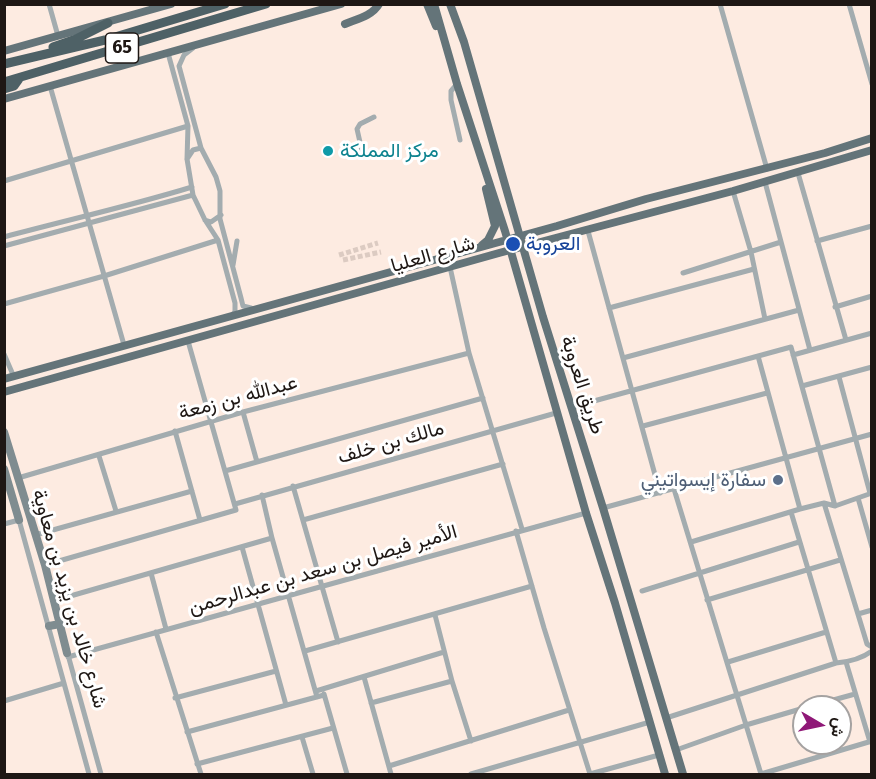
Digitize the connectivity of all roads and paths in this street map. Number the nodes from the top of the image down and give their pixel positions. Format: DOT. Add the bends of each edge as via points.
graph roads {
  1 [pos="49,4"];
  2 [pos="171,4"];
  3 [pos="225,4"];
  4 [pos="266,4"];
  5 [pos="341,4"];
  6 [pos="379,4"];
  7 [pos="427,4"];
  8 [pos="434,4"];
  9 [pos="450,4"];
  10 [pos="456,4"];
  11 [pos="720,4"];
  12 [pos="849,4"];
  13 [pos="108,23"];
  14 [pos="345,24"];
  15 [pos="58,36"];
  16 [pos="464,42"];
  17 [pos="195,46"];
  18 [pos="447,46"];
  19 [pos="4,51"];
  20 [pos="168,53"];
  21 [pos="35,57"];
  22 [pos="869,61"];
  23 [pos="4,64"];
  24 [pos="21,78"];
  25 [pos="174,78"];
  26 [pos="4,82"];
  27 [pos="457,84"];
  28 [pos="872,84"];
  29 [pos="50,86"];
  30 [pos="4,89"];
  31 [pos="4,99"];
  32 [pos="188,103"];
  33 [pos="374,117"];
  34 [pos="188,126"];
  35 [pos="872,138"];
  36 [pos="460,140"];
  37 [pos="201,148"];
  38 [pos="872,150"];
  39 [pos="383,154"];
  40 [pos="187,159"];
  41 [pos="802,159"];
  42 [pos="72,160"];
  43 [pos="829,163"];
  44 [pos="483,168"];
  45 [pos="767,169"];
  46 [pos="798,173"];
  47 [pos="4,181"];
  48 [pos="765,182"];
  49 [pos="192,187"];
  50 [pos="733,191"];
  51 [pos="194,195"];
  52 [pos="86,215"];
  53 [pos="221,215"];
  54 [pos="205,220"];
  55 [pos="89,222"];
  56 [pos="872,226"];
  57 [pos="588,231"];
  58 [pos="520,235"];
  59 [pos="4,237"];
  60 [pos="507,238"];
  61 [pos="218,240"];
  62 [pos="237,241"];
  63 [pos="817,241"];
  64 [pos="781,242"];
  65 [pos="4,246"];
  66 [pos="480,247"];
  67 [pos="523,247"];
  68 [pos="510,250"];
  69 [pos="751,252"];
  70 [pos="232,267"];
  71 [pos="450,267"];
  72 [pos="754,269"];
  73 [pos="683,273"];
  74 [pos="104,276"];
  75 [pos="872,296"];
  76 [pos="4,304"];
  77 [pos="835,307"];
  78 [pos="609,308"];
  79 [pos="256,309"];
  80 [pos="799,310"];
  81 [pos="225,318"];
  82 [pos="765,319"];
  83 [pos="228,330"];
  84 [pos="872,333"];
  85 [pos="846,340"];
  86 [pos="188,341"];
  87 [pos="124,345"];
  88 [pos="810,350"];
  89 [pos="469,353"];
  90 [pos="4,354"];
  91 [pos="794,355"];
  92 [pos="758,356"];
  93 [pos="624,358"];
  94 [pos="872,367"];
  95 [pos="839,377"];
  96 [pos="9,378"];
  97 [pos="802,386"];
  98 [pos="633,390"];
  99 [pos="4,392"];
  100 [pos="767,393"];
  101 [pos="483,398"];
  102 [pos="572,408"];
  103 [pos="243,412"];
  104 [pos="556,413"];
  105 [pos="211,422"];
  106 [pos="643,426"];
  107 [pos="492,430"];
  108 [pos="175,431"];
  109 [pos="4,432"];
  110 [pos="872,434"];
  111 [pos="856,438"];
  112 [pos="819,447"];
  113 [pos="99,456"];
  114 [pos="786,458"];
  115 [pos="257,462"];
  116 [pos="503,464"];
  117 [pos="4,469"];
  118 [pos="225,471"];
  119 [pos="18,478"];
  120 [pos="293,486"];
  121 [pos="674,489"];
  122 [pos="192,491"];
  123 [pos="660,493"];
  124 [pos="871,493"];
  125 [pos="262,495"];
  126 [pos="858,498"];
  127 [pos="824,502"];
  128 [pos="835,506"];
  129 [pos="236,507"];
  130 [pos="603,508"];
  131 [pos="800,509"];
  132 [pos="116,511"];
  133 [pos="791,512"];
  134 [pos="586,513"];
  135 [pos="19,520"];
  136 [pos="200,520"];
  137 [pos="303,520"];
  138 [pos="4,524"];
  139 [pos="519,530"];
  140 [pos="35,535"];
  141 [pos="272,538"];
  142 [pos="691,542"];
  143 [pos="799,542"];
  144 [pos="242,547"];
  145 [pos="872,547"];
  146 [pos="840,560"];
  147 [pos="45,565"];
  148 [pos="808,569"];
  149 [pos="151,573"];
  150 [pos="700,573"];
  151 [pos="322,586"];
  152 [pos="532,586"];
  153 [pos="642,591"];
  154 [pos="289,596"];
  155 [pos="708,600"];
  156 [pos="53,601"];
  157 [pos="257,604"];
  158 [pos="872,610"];
  159 [pos="858,614"];
  160 [pos="435,615"];
  161 [pos="60,624"];
  162 [pos="49,626"];
  163 [pos="166,629"];
  164 [pos="156,632"];
  165 [pos="826,632"];
  166 [pos="338,642"];
  167 [pos="872,649"];
  168 [pos="305,651"];
  169 [pos="444,652"];
  170 [pos="68,655"];
  171 [pos="728,662"];
  172 [pos="846,662"];
  173 [pos="836,663"];
  174 [pos="276,671"];
  175 [pos="363,677"];
  176 [pos="452,681"];
  177 [pos="64,683"];
  178 [pos="320,693"];
  179 [pos="737,694"];
  180 [pos="855,694"];
  181 [pos="851,695"];
  182 [pos="175,698"];
  183 [pos="4,701"];
  184 [pos="371,703"];
  185 [pos="286,705"];
  186 [pos="569,710"];
  187 [pos="792,711"];
  188 [pos="666,718"];
  189 [pos="650,722"];
  190 [pos="746,724"];
  191 [pos="333,728"];
  192 [pos="187,732"];
  193 [pos="302,737"];
  194 [pos="471,741"];
  195 [pos="579,741"];
  196 [pos="871,742"];
  197 [pos="676,750"];
  198 [pos="658,755"];
  199 [pos="197,764"];
  200 [pos="389,766"];
  201 [pos="89,774"];
  202 [pos="101,774"];
  203 [pos="201,774"];
  204 [pos="313,774"];
  205 [pos="347,774"];
  206 [pos="391,774"];
  207 [pos="471,774"];
  208 [pos="590,774"];
  209 [pos="665,774"];
  210 [pos="683,774"];
  211 [pos="761,774"];
  1 -- 15 [label="street"];
  2 -- 13 [label="main road"];
  3 -- 21 [label="highway, 65"];
  4 -- 24 [label="highway, 65"];
  5 -- 17 [label="main road"];
  6 -- 14 [label="main road" via="368,15"];
  7 -- 18 [label="main road"];
  8 -- 18 [label="main road, طريق العروبة"];
  9 -- 16 [label="main road, طريق العروبة"];
  10 -- 16 [label="main road"];
  11 -- 45 [label="street"];
  12 -- 22 [label="street"];
  13 -- 15 [label="main road"];
  13 -- 21 [label="highway"];
  15 -- 19 [label="main road"];
  16 -- 58 [label="main road, طريق العروبة"];
  17 -- 20 [label="main road"];
  17 -- 32 [label="street" via="179,66"];
  18 -- 27 [label="main road, طريق العروبة"];
  20 -- 25 [label="street"];
  20 -- 29 [label="main road"];
  21 -- 23 [label="highway, 65"];
  22 -- 28 [label="street"];
  24 -- 26 [label="highway, 65"];
  24 -- 30 [label="highway"];
  25 -- 32 [label="street"];
  25 -- 34 [label="street"];
  27 -- 36 [label="street" via="451,91 451,100"];
  27 -- 44 [label="main road, طريق العروبة"];
  29 -- 31 [label="main road"];
  29 -- 42 [label="street"];
  32 -- 37 [label="street"];
  33 -- 39 [label="street" via="357,129 362,151"];
  34 -- 40 [label="street"];
  34 -- 42 [label="street"];
  35 -- 41 [label="main road, شارع العليا"];
  37 -- 40 [label="street" via="193,150"];
  37 -- 53 [label="street" via="216,177"];
  38 -- 43 [label="main road, شارع العليا"];
  40 -- 49 [label="street"];
  41 -- 43 [label="main road" via="794,168 801,171"];
  41 -- 45 [label="main road, شارع العليا"];
  42 -- 47 [label="street"];
  42 -- 52 [label="street"];
  43 -- 46 [label="main road, شارع العليا"];
  44 -- 60 [label="main road, طريق العروبة"];
  44 -- 66 [label="main road" via="495,226"];
  45 -- 58 [label="main road, شارع العليا"];
  46 -- 48 [label="main road, شارع العليا"];
  46 -- 63 [label="street"];
  48 -- 50 [label="main road, شارع العليا"];
  48 -- 64 [label="street"];
  49 -- 51 [label="street"];
  49 -- 52 [label="street"];
  50 -- 57 [label="main road, شارع العليا"];
  50 -- 69 [label="street"];
  51 -- 54 [label="street"];
  51 -- 55 [label="street"];
  52 -- 55 [label="street"];
  52 -- 59 [label="street"];
  53 -- 54 [label="street" via="212,222"];
  53 -- 70 [label="street"];
  54 -- 61 [label="street"];
  55 -- 65 [label="street"];
  55 -- 74 [label="street"];
  56 -- 63 [label="street"];
  57 -- 67 [label="main road, شارع العليا"];
  57 -- 78 [label="street"];
  58 -- 60 [label="main road, شارع العليا"];
  58 -- 67 [label="main road, طريق العروبة"];
  60 -- 66 [label="main road, شارع العليا"];
  60 -- 68 [label="main road, طريق العروبة"];
  61 -- 74 [label="street"];
  61 -- 81 [label="street" via="236,306 235,312"];
  62 -- 70 [label="street"];
  63 -- 77 [label="street"];
  64 -- 69 [label="street"];
  64 -- 80 [label="street"];
  66 -- 79 [label="main road, شارع العليا"];
  67 -- 68 [label="main road, شارع العليا"];
  67 -- 102 [label="main road, طريق العروبة"];
  68 -- 71 [label="main road, شارع العليا"];
  68 -- 104 [label="main road, طريق العروبة"];
  69 -- 72 [label="street"];
  69 -- 73 [label="street"];
  70 -- 79 [label="street" via="243,306"];
  71 -- 83 [label="main road, شارع العليا"];
  71 -- 89 [label="street"];
  72 -- 78 [label="street"];
  72 -- 82 [label="street"];
  74 -- 76 [label="street"];
  74 -- 87 [label="street"];
  75 -- 77 [label="street"];
  77 -- 85 [label="street"];
  78 -- 93 [label="street"];
  79 -- 81 [label="main road, شارع العليا"];
  80 -- 82 [label="street"];
  80 -- 88 [label="street"];
  81 -- 83 [label="main road" via="235,320"];
  81 -- 87 [label="main road, شارع العليا"];
  82 -- 93 [label="street"];
  83 -- 86 [label="main road, شارع العليا"];
  84 -- 85 [label="street"];
  85 -- 88 [label="street"];
  86 -- 99 [label="main road, شارع العليا"];
  86 -- 105 [label="street"];
  87 -- 96 [label="main road, شارع العليا"];
  88 -- 91 [label="street"];
  89 -- 101 [label="street"];
  89 -- 103 [label="street, عبدالله بن زمعة"];
  90 -- 96 [label="street"];
  91 -- 92 [label="street" via="791,347"];
  91 -- 97 [label="street"];
  92 -- 98 [label="street"];
  92 -- 100 [label="street"];
  93 -- 98 [label="street"];
  94 -- 95 [label="street"];
  95 -- 97 [label="street"];
  95 -- 111 [label="street"];
  97 -- 112 [label="street"];
  98 -- 102 [label="street"];
  98 -- 106 [label="street"];
  100 -- 106 [label="street"];
  100 -- 114 [label="street"];
  101 -- 107 [label="street"];
  101 -- 115 [label="street"];
  102 -- 130 [label="main road, طريق العروبة"];
  103 -- 105 [label="street, عبدالله بن زمعة"];
  103 -- 115 [label="street"];
  104 -- 107 [label="street, مالك بن خلف"];
  104 -- 134 [label="main road, طريق العروبة"];
  105 -- 108 [label="street, عبدالله بن زمعة"];
  105 -- 118 [label="street"];
  106 -- 123 [label="street"];
  107 -- 116 [label="street"];
  107 -- 120 [label="street, مالك بن خلف"];
  108 -- 113 [label="street, عبدالله بن زمعة"];
  108 -- 122 [label="street"];
  109 -- 119 [label="main road, شارع خالد بن يزيد بن معاوية"];
  110 -- 111 [label="street"];
  111 -- 112 [label="street"];
  111 -- 124 [label="street"];
  112 -- 114 [label="street"];
  112 -- 128 [label="street"];
  113 -- 119 [label="street, عبدالله بن زمعة"];
  113 -- 132 [label="street"];
  114 -- 121 [label="street"];
  114 -- 131 [label="street"];
  115 -- 118 [label="street"];
  116 -- 137 [label="street"];
  116 -- 139 [label="street"];
  117 -- 135 [label="main road, شارع خالد بن يزيد بن معاوية"];
  118 -- 129 [label="street"];
  119 -- 140 [label="main road, شارع خالد بن يزيد بن معاوية"];
  120 -- 125 [label="street, مالك بن خلف"];
  120 -- 137 [label="street"];
  121 -- 123 [label="street"];
  121 -- 142 [label="street"];
  122 -- 132 [label="street"];
  122 -- 136 [label="street"];
  123 -- 130 [label="street"];
  124 -- 126 [label="street"];
  125 -- 129 [label="street, مالك بن خلف"];
  125 -- 141 [label="street"];
  126 -- 128 [label="street"];
  126 -- 145 [label="street"];
  127 -- 128 [label="street"];
  127 -- 131 [label="street"];
  127 -- 146 [label="street"];
  129 -- 136 [label="street, مالك بن خلف"];
  130 -- 188 [label="main road, طريق العروبة"];
  131 -- 133 [label="street"];
  132 -- 140 [label="street"];
  133 -- 142 [label="street"];
  133 -- 143 [label="street"];
  134 -- 139 [label="street, الأمير فيصل بن سعد بن عبدالرحمن"];
  134 -- 189 [label="main road, طريق العروبة"];
  135 -- 138 [label="street"];
  135 -- 162 [label="street, شارع خالد بن يزيد بن معاوية"];
  136 -- 147 [label="street, مالك بن خلف"];
  137 -- 151 [label="street"];
  139 -- 151 [label="street, الأمير فيصل بن سعد بن عبدالرحمن"];
  139 -- 152 [label="street"];
  140 -- 147 [label="main road, شارع خالد بن يزيد بن معاوية"];
  141 -- 144 [label="street"];
  141 -- 154 [label="street"];
  142 -- 150 [label="street"];
  143 -- 148 [label="street"];
  143 -- 150 [label="street"];
  144 -- 149 [label="street"];
  144 -- 157 [label="street"];
  146 -- 148 [label="street"];
  146 -- 159 [label="street"];
  147 -- 156 [label="main road, شارع خالد بن يزيد بن معاوية"];
  148 -- 155 [label="street"];
  148 -- 165 [label="street"];
  149 -- 156 [label="street"];
  149 -- 163 [label="street"];
  150 -- 153 [label="street"];
  150 -- 155 [label="street"];
  151 -- 154 [label="street, الأمير فيصل بن سعد بن عبدالرحمن"];
  151 -- 166 [label="street"];
  152 -- 160 [label="street"];
  152 -- 186 [label="street"];
  154 -- 157 [label="street, الأمير فيصل بن سعد بن عبدالرحمن"];
  154 -- 168 [label="street"];
  155 -- 171 [label="street"];
  156 -- 161 [label="main road, شارع خالد بن يزيد بن معاوية"];
  157 -- 163 [label="street, الأمير فيصل بن سعد بن عبدالرحمن"];
  157 -- 174 [label="street"];
  158 -- 159 [label="street"];
  159 -- 167 [label="street"];
  160 -- 166 [label="street"];
  160 -- 169 [label="street"];
  161 -- 162 [label="main road"];
  161 -- 170 [label="main road, شارع خالد بن يزيد بن معاوية"];
  162 -- 177 [label="street, شارع خالد بن يزيد بن معاوية"];
  163 -- 164 [label="street, الأمير فيصل بن سعد بن عبدالرحمن"];
  164 -- 170 [label="street, الأمير فيصل بن سعد بن عبدالرحمن"];
  164 -- 182 [label="street"];
  165 -- 171 [label="street"];
  165 -- 173 [label="street"];
  166 -- 168 [label="street"];
  167 -- 172 [label="street" via="865,656"];
  168 -- 178 [label="street"];
  169 -- 175 [label="street"];
  169 -- 176 [label="street"];
  170 -- 202 [label="street, شارع خالد بن يزيد بن معاوية"];
  171 -- 179 [label="street"];
  172 -- 173 [label="street"];
  172 -- 180 [label="street"];
  173 -- 179 [label="street"];
  174 -- 182 [label="street"];
  174 -- 185 [label="street"];
  175 -- 178 [label="street"];
  175 -- 184 [label="street"];
  176 -- 184 [label="street"];
  176 -- 194 [label="street"];
  177 -- 183 [label="street"];
  177 -- 201 [label="street, شارع خالد بن يزيد بن معاوية"];
  178 -- 185 [label="street"];
  178 -- 191 [label="street"];
  179 -- 188 [label="street"];
  179 -- 190 [label="street"];
  180 -- 181 [label="street"];
  180 -- 196 [label="street"];
  182 -- 192 [label="street"];
  184 -- 200 [label="street"];
  185 -- 192 [label="street"];
  186 -- 194 [label="street"];
  186 -- 195 [label="street"];
  187 -- 190 [label="street"];
  188 -- 197 [label="main road, طريق العروبة"];
  189 -- 195 [label="street"];
  189 -- 198 [label="main road, طريق العروبة"];
  190 -- 197 [label="street"];
  190 -- 211 [label="street"];
  191 -- 193 [label="street"];
  191 -- 205 [label="street"];
  192 -- 199 [label="street"];
  193 -- 199 [label="street"];
  193 -- 204 [label="street"];
  194 -- 200 [label="street"];
  195 -- 207 [label="street"];
  195 -- 208 [label="street"];
  196 -- 211 [label="street"];
  197 -- 210 [label="main road, طريق العروبة"];
  198 -- 208 [label="street"];
  198 -- 209 [label="main road, طريق العروبة"];
  199 -- 203 [label="street"];
  200 -- 206 [label="street"];
}
